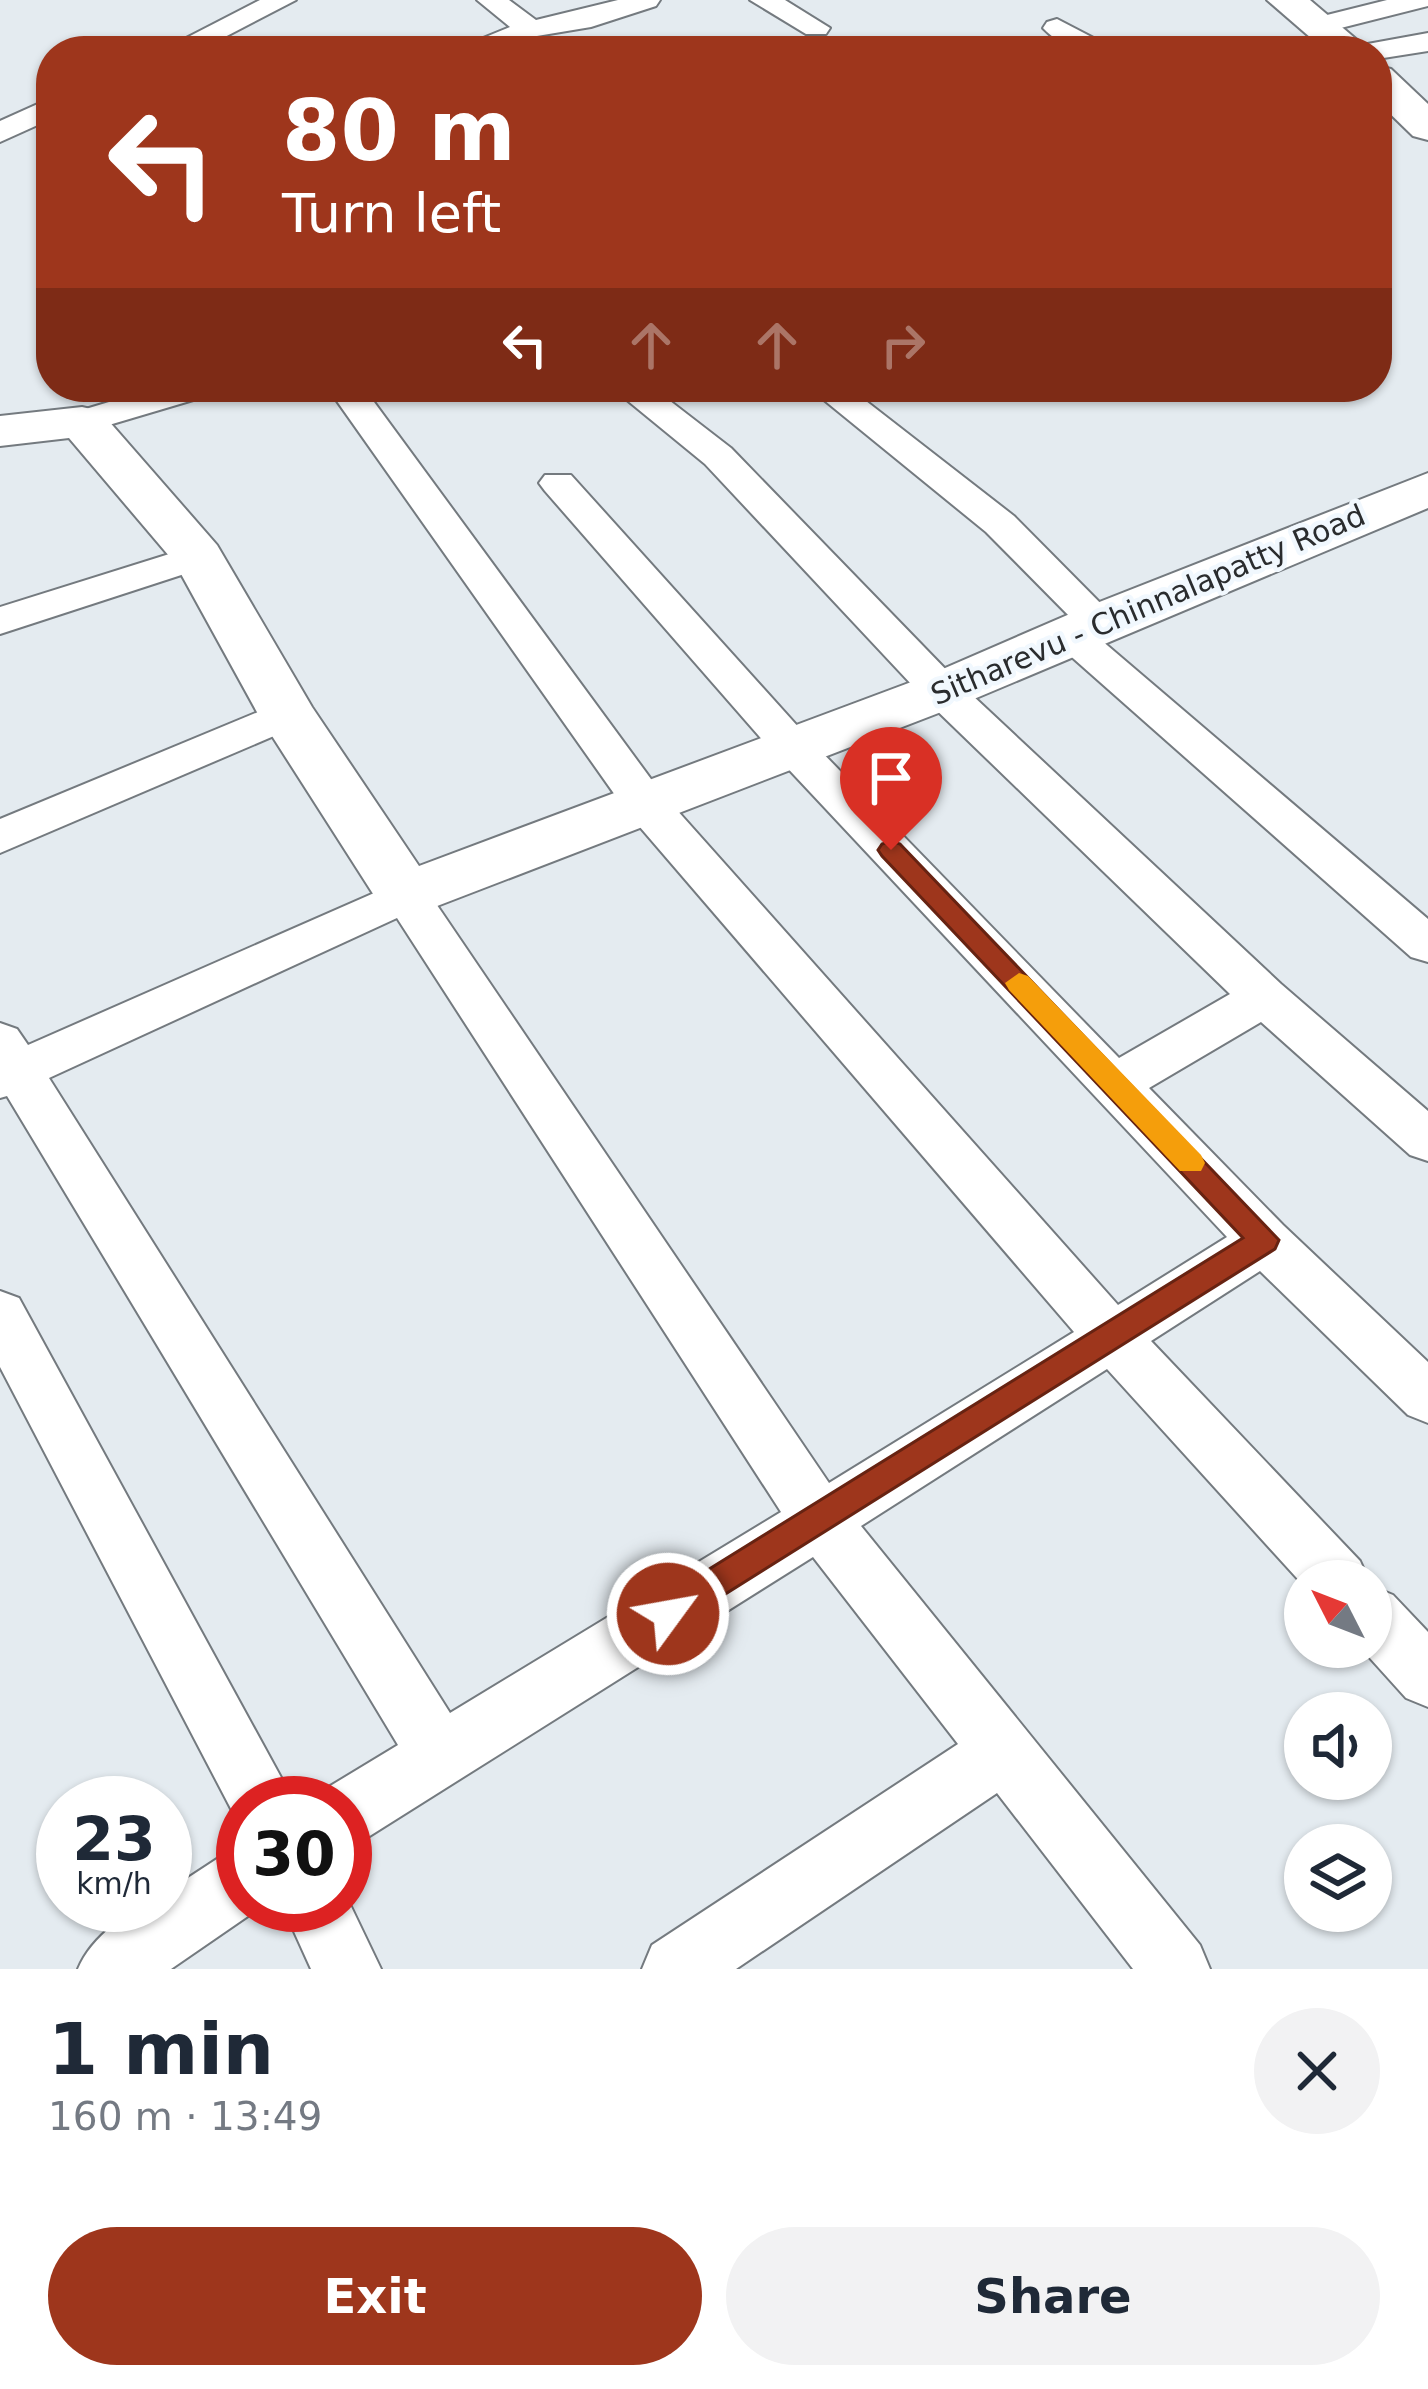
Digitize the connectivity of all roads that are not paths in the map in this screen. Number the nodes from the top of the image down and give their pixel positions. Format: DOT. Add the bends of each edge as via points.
graph roads {
  1 [pos="282,0"];
  2 [pos="491,0"];
  3 [pos="646,0"];
  4 [pos="764,0"];
  5 [pos="1286,0"];
  6 [pos="1420,0"];
  7 [pos="816,28"];
  8 [pos="1058,28"];
  9 [pos="531,29"];
  10 [pos="207,36"];
  11 [pos="514,36"];
  12 [pos="1071,36"];
  13 [pos="1332,36"];
  14 [pos="1339,36"];
  15 [pos="1428,42"];
  16 [pos="1392,48"];
  17 [pos="1392,93"];
  18 [pos="36,115"];
  19 [pos="1428,127"];
  20 [pos="0,133"];
  21 [pos="148,402"];
  22 [pos="356,402"];
  23 [pos="648,402"];
  24 [pos="845,402"];
  25 [pos="82,422"];
  26 [pos="0,431"];
  27 [pos="558,483"];
  28 [pos="1428,488"];
  29 [pos="198,557"];
  30 [pos="0,621"];
  31 [pos="1084,628"];
  32 [pos="942,691"];
  33 [pos="287,715"];
  34 [pos="795,749"];
  35 [pos="643,801"];
  36 [pos="0,837"];
  37 [pos="406,895"];
  38 [pos="1428,945"];
  39 [pos="1264,997"];
  40 [pos="5,1064"];
  41 [pos="1115,1084"];
  42 [pos="1428,1142"];
  43 [pos="1264,1240"];
  44 [pos="0,1313"];
  45 [pos="1112,1337"];
  46 [pos="1428,1398"];
  47 [pos="820,1520"];
  48 [pos="1319,1560"];
  49 [pos="1392,1638"];
  50 [pos="1428,1677"];
  51 [pos="1005,1750"];
  52 [pos="440,1755"];
  53 [pos="249,1776"];
  54 [pos="372,1797"];
  55 [pos="216,1898"];
  56 [pos="328,1932"];
  57 [pos="112,1969"];
  58 [pos="347,1969"];
  59 [pos="676,1969"];
  60 [pos="1176,1969"];
  1 -- 10 [label="street"];
  2 -- 9 [label="street"];
  3 -- 9 [label="street"];
  4 -- 7 [label="street"];
  5 -- 13 [label="main road"];
  6 -- 14 [label="street"];
  8 -- 12 [label="street"];
  9 -- 11 [label="street"];
  15 -- 16 [label="street"];
  17 -- 19 [label="main road"];
  18 -- 20 [label="street"];
  21 -- 25 [label="street"];
  22 -- 35 [label="street"];
  23 -- 32 [label="street" via="718,456"];
  24 -- 31 [label="street" via="1000,524"];
  25 -- 26 [label="main road"];
  25 -- 29 [label="main road"];
  27 -- 34 [label="street"];
  28 -- 31 [label="main road, Sitharevu - Chinnalapatty Road"];
  29 -- 30 [label="street"];
  29 -- 33 [label="main road"];
  31 -- 32 [label="main road, Sitharevu - Chinnalapatty Road"];
  31 -- 38 [label="street"];
  32 -- 34 [label="main road, Sitharevu - Chinnalapatty Road"];
  32 -- 39 [label="street"];
  33 -- 36 [label="street"];
  33 -- 37 [label="main road"];
  34 -- 35 [label="main road, Sitharevu - Chinnalapatty Road"];
  34 -- 41 [label="street"];
  35 -- 37 [label="main road, Sitharevu - Chinnalapatty Road"];
  35 -- 45 [label="street"];
  37 -- 40 [label="street"];
  37 -- 47 [label="street"];
  39 -- 41 [label="street"];
  39 -- 42 [label="street"];
  40 -- 52 [label="street"];
  41 -- 43 [label="street"];
  43 -- 45 [label="street"];
  43 -- 46 [label="street"];
  44 -- 53 [label="street"];
  45 -- 47 [label="street"];
  45 -- 48 [label="street"];
  47 -- 51 [label="street"];
  47 -- 52 [label="street"];
  49 -- 50 [label="street"];
  51 -- 59 [label="street"];
  51 -- 60 [label="street"];
  52 -- 54 [label="street"];
  55 -- 57 [label="street"];
  56 -- 58 [label="street"];
}
